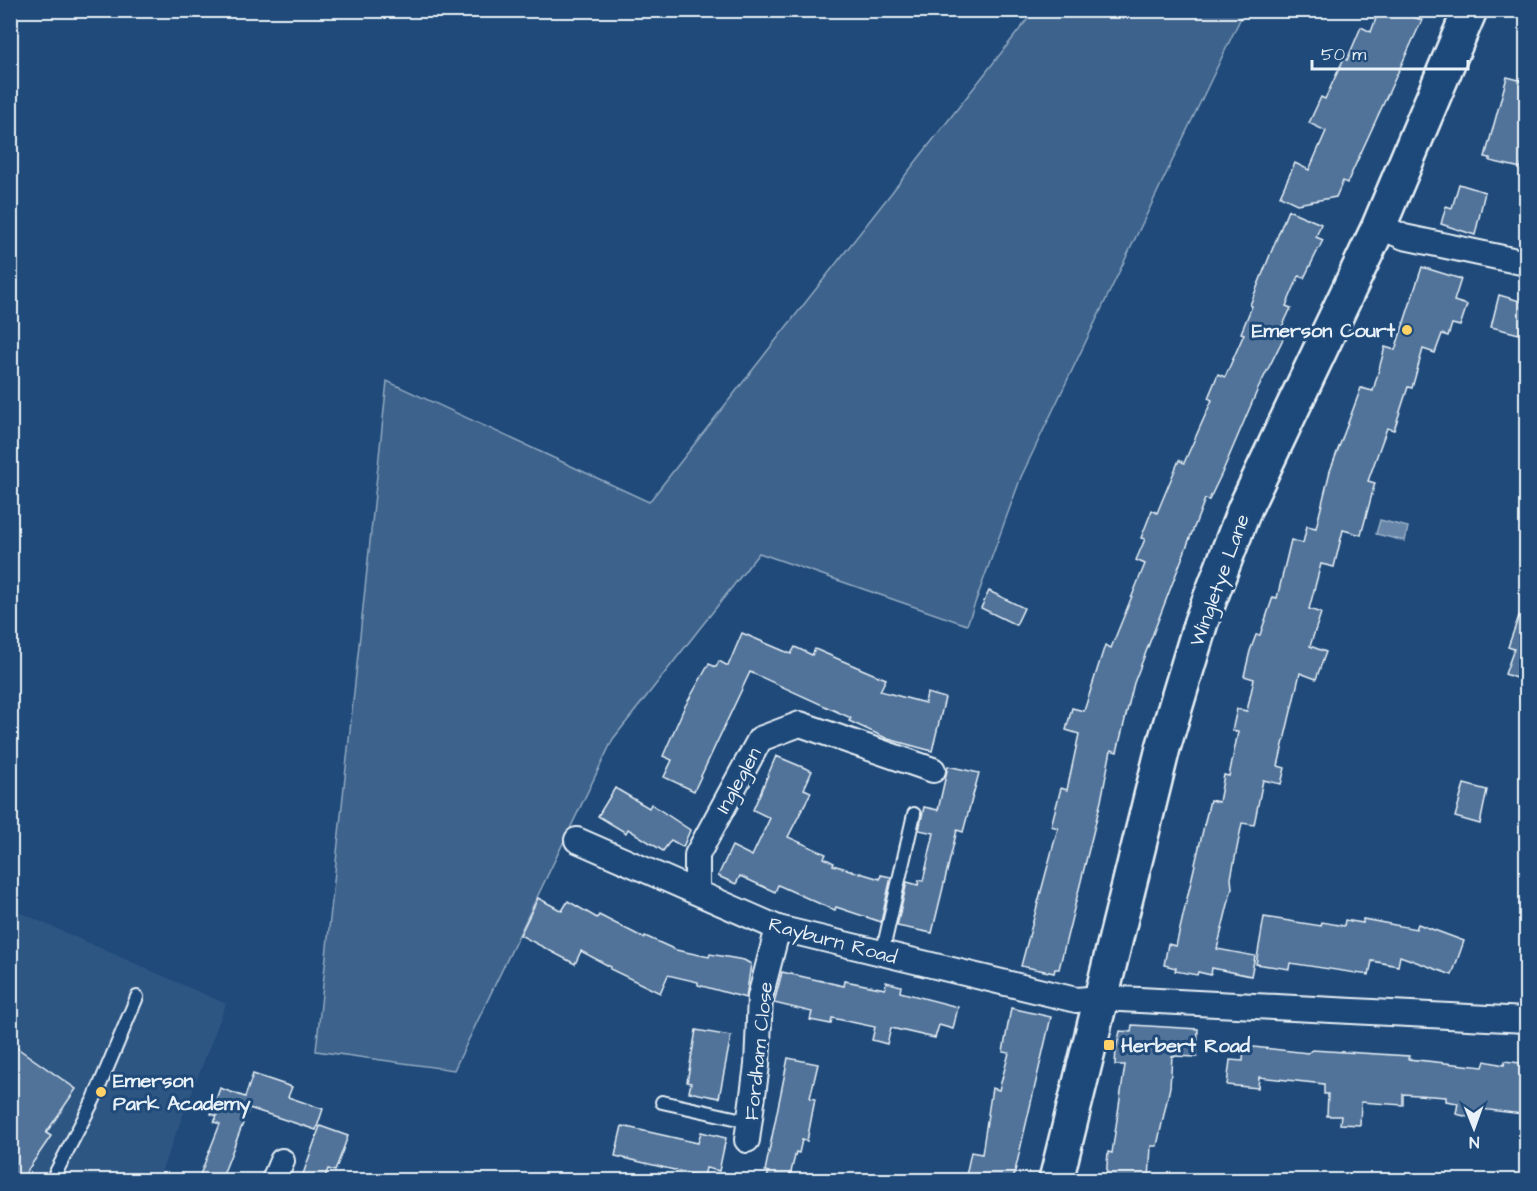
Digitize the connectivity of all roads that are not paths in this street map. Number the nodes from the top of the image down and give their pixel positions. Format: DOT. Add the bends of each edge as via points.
graph roads {
  1 [pos="1470,10"];
  2 [pos="1379,226"];
  3 [pos="1527,263"];
  4 [pos="933,770"];
  5 [pos="914,814"];
  6 [pos="577,840"];
  7 [pos="697,891"];
  8 [pos="778,928"];
  9 [pos="882,954"];
  10 [pos="137,997"];
  11 [pos="1101,998"];
  12 [pos="1527,1020"];
  13 [pos="662,1102"];
  14 [pos="749,1131"];
  15 [pos="52,1180"];
  16 [pos="1056,1180"];
  1 -- 2 [label="street, Wingletye Lane"];
  2 -- 3 [label="street" via="1404,237"];
  2 -- 11 [label="street, Wingletye Lane" via="1245,508 1201,622 1163,748"];
  4 -- 7 [label="street, Ingleglen" via="800,724 760,739 697,855"];
  5 -- 9 [label="lane"];
  6 -- 7 [label="street, Rayburn Road"];
  7 -- 8 [label="street, Rayburn Road"];
  8 -- 9 [label="street, Rayburn Road"];
  8 -- 14 [label="street, Fordham Close" via="760,997"];
  9 -- 11 [label="street, Rayburn Road" via="1076,1000"];
  10 -- 15 [label="lane" via="94,1100"];
  11 -- 12 [label="street"];
  11 -- 16 [label="street, Wingletye Lane"];
  13 -- 14 [label="lane"];
}
